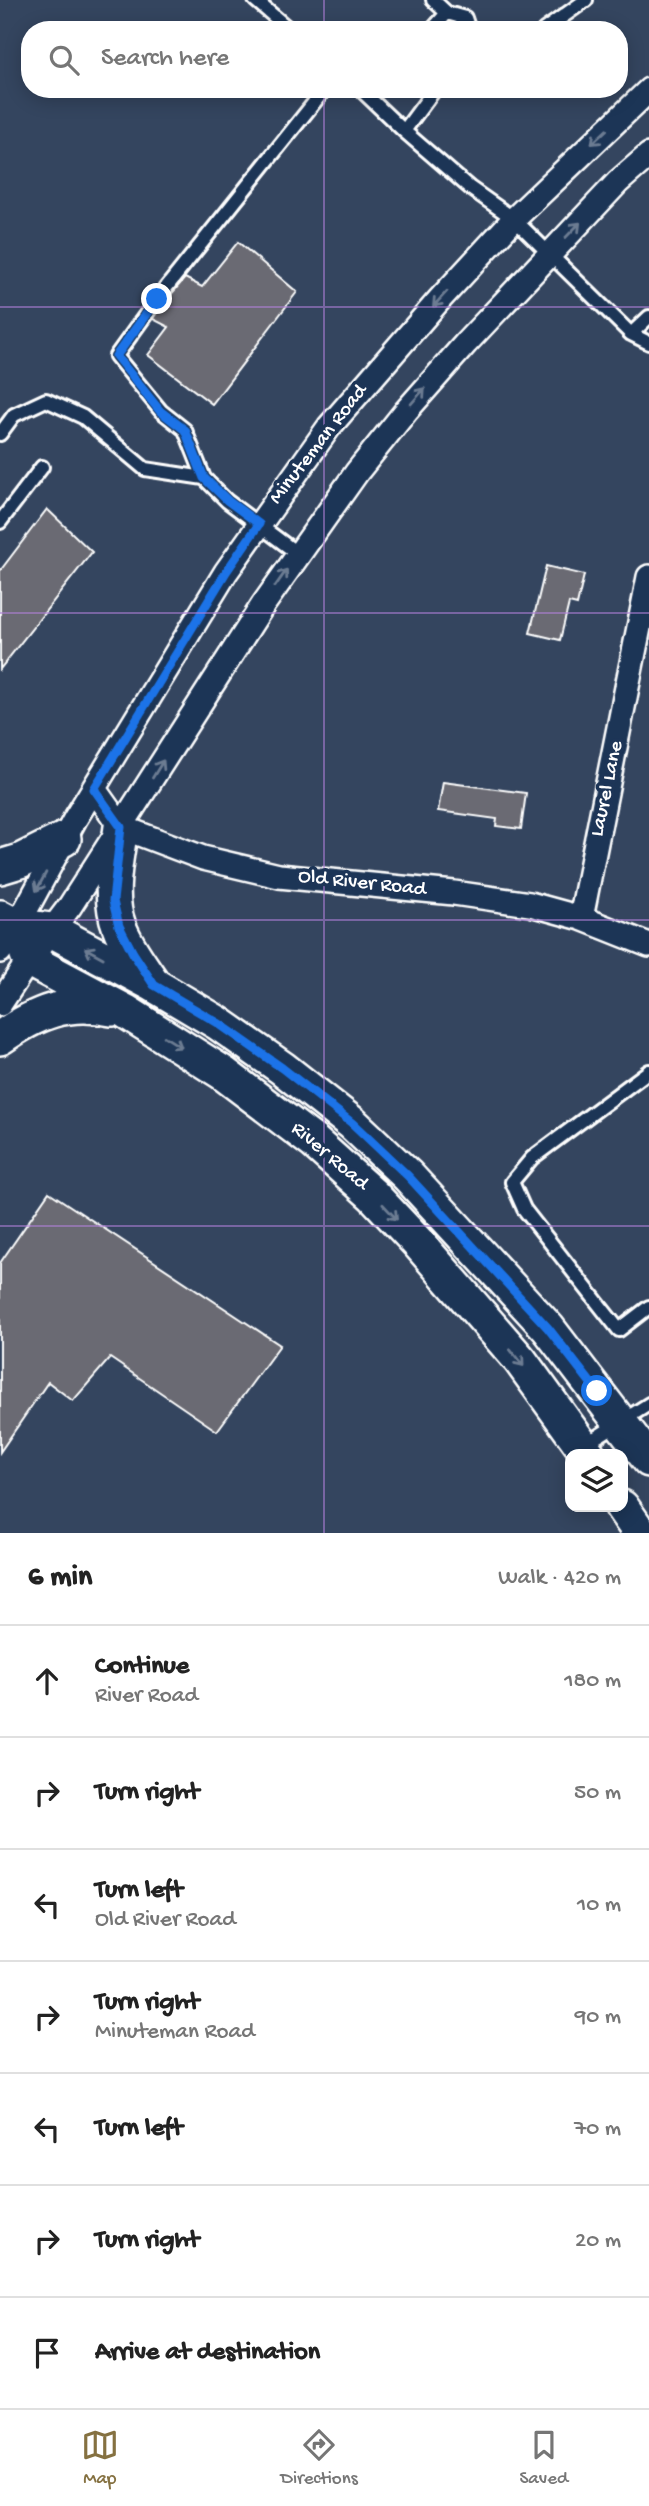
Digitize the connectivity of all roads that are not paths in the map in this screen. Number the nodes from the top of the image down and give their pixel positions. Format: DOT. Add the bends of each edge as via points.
graph roads {
  1 [pos="255,0"];
  2 [pos="433,0"];
  3 [pos="586,0"];
  4 [pos="447,13"];
  5 [pos="279,21"];
  6 [pos="440,21"];
  7 [pos="465,21"];
  8 [pos="557,21"];
  9 [pos="649,90"];
  10 [pos="318,98"];
  11 [pos="379,98"];
  12 [pos="428,98"];
  13 [pos="404,131"];
  14 [pos="649,155"];
  15 [pos="514,219"];
  16 [pos="550,254"];
  17 [pos="649,317"];
  18 [pos="631,334"];
  19 [pos="649,344"];
  20 [pos="0,434"];
  21 [pos="41,467"];
  22 [pos="204,478"];
  23 [pos="0,522"];
  24 [pos="259,524"];
  25 [pos="298,554"];
  26 [pos="649,577"];
  27 [pos="94,789"];
  28 [pos="121,827"];
  29 [pos="64,838"];
  30 [pos="0,867"];
  31 [pos="581,918"];
  32 [pos="51,930"];
  33 [pos="11,939"];
  34 [pos="649,945"];
  35 [pos="154,985"];
  36 [pos="0,1004"];
  37 [pos="125,1011"];
  38 [pos="0,1038"];
  39 [pos="649,1071"];
  40 [pos="649,1307"];
  41 [pos="649,1404"];
  42 [pos="620,1421"];
  43 [pos="585,1449"];
  44 [pos="587,1449"];
  45 [pos="649,1460"];
  46 [pos="625,1512"];
  47 [pos="640,1533"];
  1 -- 5 [label="lane"];
  2 -- 4 [label="lane"];
  3 -- 8 [label="lane"];
  4 -- 6 [label="lane"];
  4 -- 7 [label="lane"];
  9 -- 15 [label="street, Minuteman Road, one-way"];
  10 -- 22 [label="lane" via="116,356 160,411 185,430"];
  11 -- 13 [label="lane"];
  12 -- 13 [label="lane"];
  13 -- 15 [label="lane"];
  16 -- 14 [label="street, one-way"];
  15 -- 16 [label="lane"];
  15 -- 24 [label="street, Minuteman Road, one-way" via="329,427"];
  16 -- 18 [label="lane"];
  25 -- 16 [label="street, one-way" via="405,411"];
  17 -- 18 [label="lane"];
  18 -- 19 [label="lane"];
  20 -- 22 [label="lane" via="14,415 46,400 83,417 145,469"];
  21 -- 23 [label="lane"];
  22 -- 24 [label="lane"];
  24 -- 25 [label="lane"];
  24 -- 27 [label="street, Minuteman Road"];
  28 -- 25 [label="street, one-way"];
  26 -- 31 [label="street, Laurel Lane"];
  27 -- 28 [label="street"];
  27 -- 29 [label="street, Minuteman Road"];
  28 -- 31 [label="street, Old River Road" via="203,858 279,876 492,898"];
  28 -- 32 [label="street"];
  28 -- 35 [label="main road" via="113,901 119,926"];
  29 -- 30 [label="main road"];
  29 -- 33 [label="street, Minuteman Road, one-way"];
  31 -- 34 [label="street, Old River Road"];
  32 -- 33 [label="main road, River Road"];
  35 -- 32 [label="main road, River Road, one-way"];
  33 -- 36 [label="street, Minuteman Road"];
  33 -- 37 [label="main road, River Road"];
  35 -- 42 [label="main road, River Road" via="218,1023 352,1123 408,1176 548,1328"];
  37 -- 38 [label="main road" via="89,1004 50,1010"];
  37 -- 43 [label="main road, River Road, one-way" via="223,1073 314,1142 373,1195 520,1360"];
  39 -- 40 [label="lane" via="532,1158 512,1182 524,1209 619,1330"];
  41 -- 42 [label="lane"];
  42 -- 44 [label="lane"];
  42 -- 45 [label="main road, River Road"];
  46 -- 47 [label="main road"];
}
